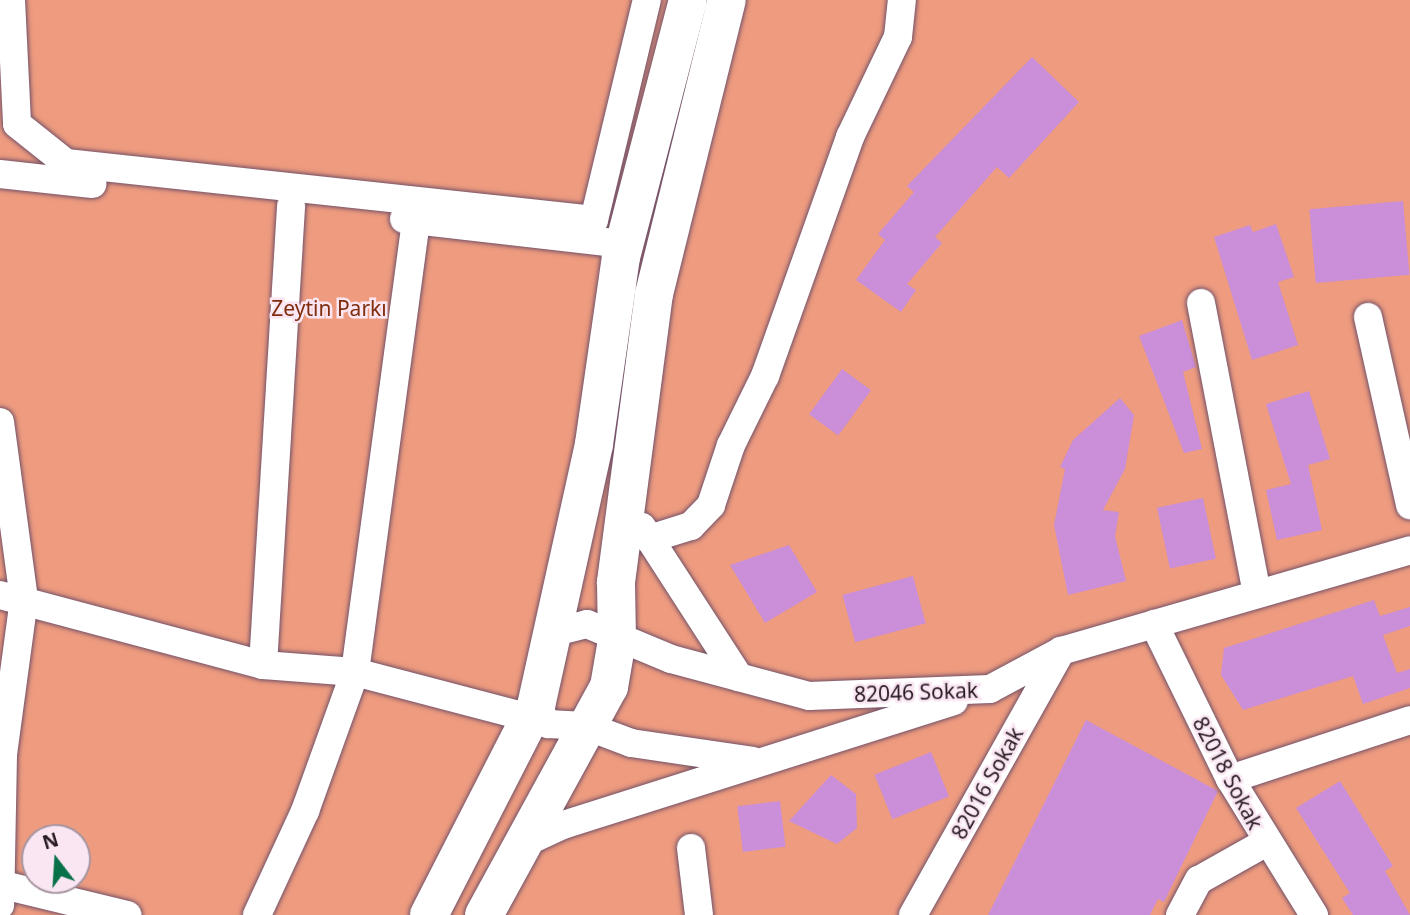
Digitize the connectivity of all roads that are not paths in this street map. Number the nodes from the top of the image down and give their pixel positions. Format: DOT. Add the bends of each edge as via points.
graph roads {
  1 [pos="11,0"];
  2 [pos="647,0"];
  3 [pos="688,0"];
  4 [pos="727,0"];
  5 [pos="902,0"];
  6 [pos="0,174"];
  7 [pos="291,206"];
  8 [pos="416,220"];
  9 [pos="624,244"];
  10 [pos="1201,303"];
  11 [pos="1368,317"];
  12 [pos="0,422"];
  13 [pos="626,504"];
  14 [pos="1410,505"];
  15 [pos="649,539"];
  16 [pos="1410,550"];
  17 [pos="1257,594"];
  18 [pos="12,597"];
  19 [pos="1154,624"];
  20 [pos="555,632"];
  21 [pos="617,640"];
  22 [pos="1061,651"];
  23 [pos="263,665"];
  24 [pos="355,672"];
  25 [pos="739,677"];
  26 [pos="990,689"];
  27 [pos="533,712"];
  28 [pos="1410,720"];
  29 [pos="586,726"];
  30 [pos="1,755"];
  31 [pos="760,762"];
  32 [pos="1230,779"];
  33 [pos="1265,843"];
  34 [pos="522,844"];
  35 [pos="691,848"];
  36 [pos="1,895"];
  37 [pos="127,915"];
  38 [pos="257,915"];
  39 [pos="429,915"];
  40 [pos="484,915"];
  41 [pos="699,915"];
  42 [pos="913,915"];
  43 [pos="1180,915"];
  44 [pos="1314,915"];
  1 -- 2 [label="street" via="17,124 66,163 594,220"];
  3 -- 9 [label="main road"];
  4 -- 13 [label="main road" via="654,294"];
  5 -- 15 [label="street" via="898,37 850,137 765,376 731,445 711,505 691,526"];
  6 -- 7 [label="street"];
  7 -- 8 [label="street"];
  7 -- 23 [label="street"];
  8 -- 9 [label="street"];
  8 -- 24 [label="street"];
  9 -- 20 [label="main road" via="594,444"];
  10 -- 17 [label="street"];
  11 -- 14 [label="street"];
  12 -- 18 [label="street"];
  13 -- 15 [label="street"];
  13 -- 21 [label="main road" via="616,582"];
  15 -- 25 [label="street"];
  16 -- 17 [label="street, 82046 Sokak"];
  17 -- 19 [label="street, 82046 Sokak"];
  18 -- 23 [label="street" via="121,631"];
  18 -- 30 [label="street"];
  19 -- 22 [label="street, 82046 Sokak"];
  19 -- 32 [label="street, 82018 Sokak"];
  20 -- 21 [label="street, 82046 Sokak" via="587,624"];
  20 -- 27 [label="main road"];
  21 -- 25 [label="street, 82046 Sokak"];
  21 -- 29 [label="main road" via="609,687"];
  22 -- 26 [label="street, 82046 Sokak"];
  22 -- 42 [label="street, 82016 Sokak"];
  23 -- 24 [label="street"];
  24 -- 27 [label="street"];
  24 -- 38 [label="street" via="304,811"];
  25 -- 26 [label="street, 82046 Sokak" via="808,696"];
  26 -- 31 [label="street"];
  27 -- 29 [label="street" via="548,724"];
  27 -- 39 [label="main road"];
  28 -- 32 [label="street"];
  29 -- 31 [label="street" via="631,743"];
  29 -- 34 [label="main road"];
  30 -- 36 [label="street"];
  31 -- 34 [label="street" via="563,825"];
  32 -- 33 [label="street, 82018 Sokak"];
  33 -- 43 [label="street" via="1199,880"];
  33 -- 44 [label="street, 82018 Sokak"];
  34 -- 40 [label="main road"];
  35 -- 41 [label="street"];
  36 -- 37 [label="street"];
}
